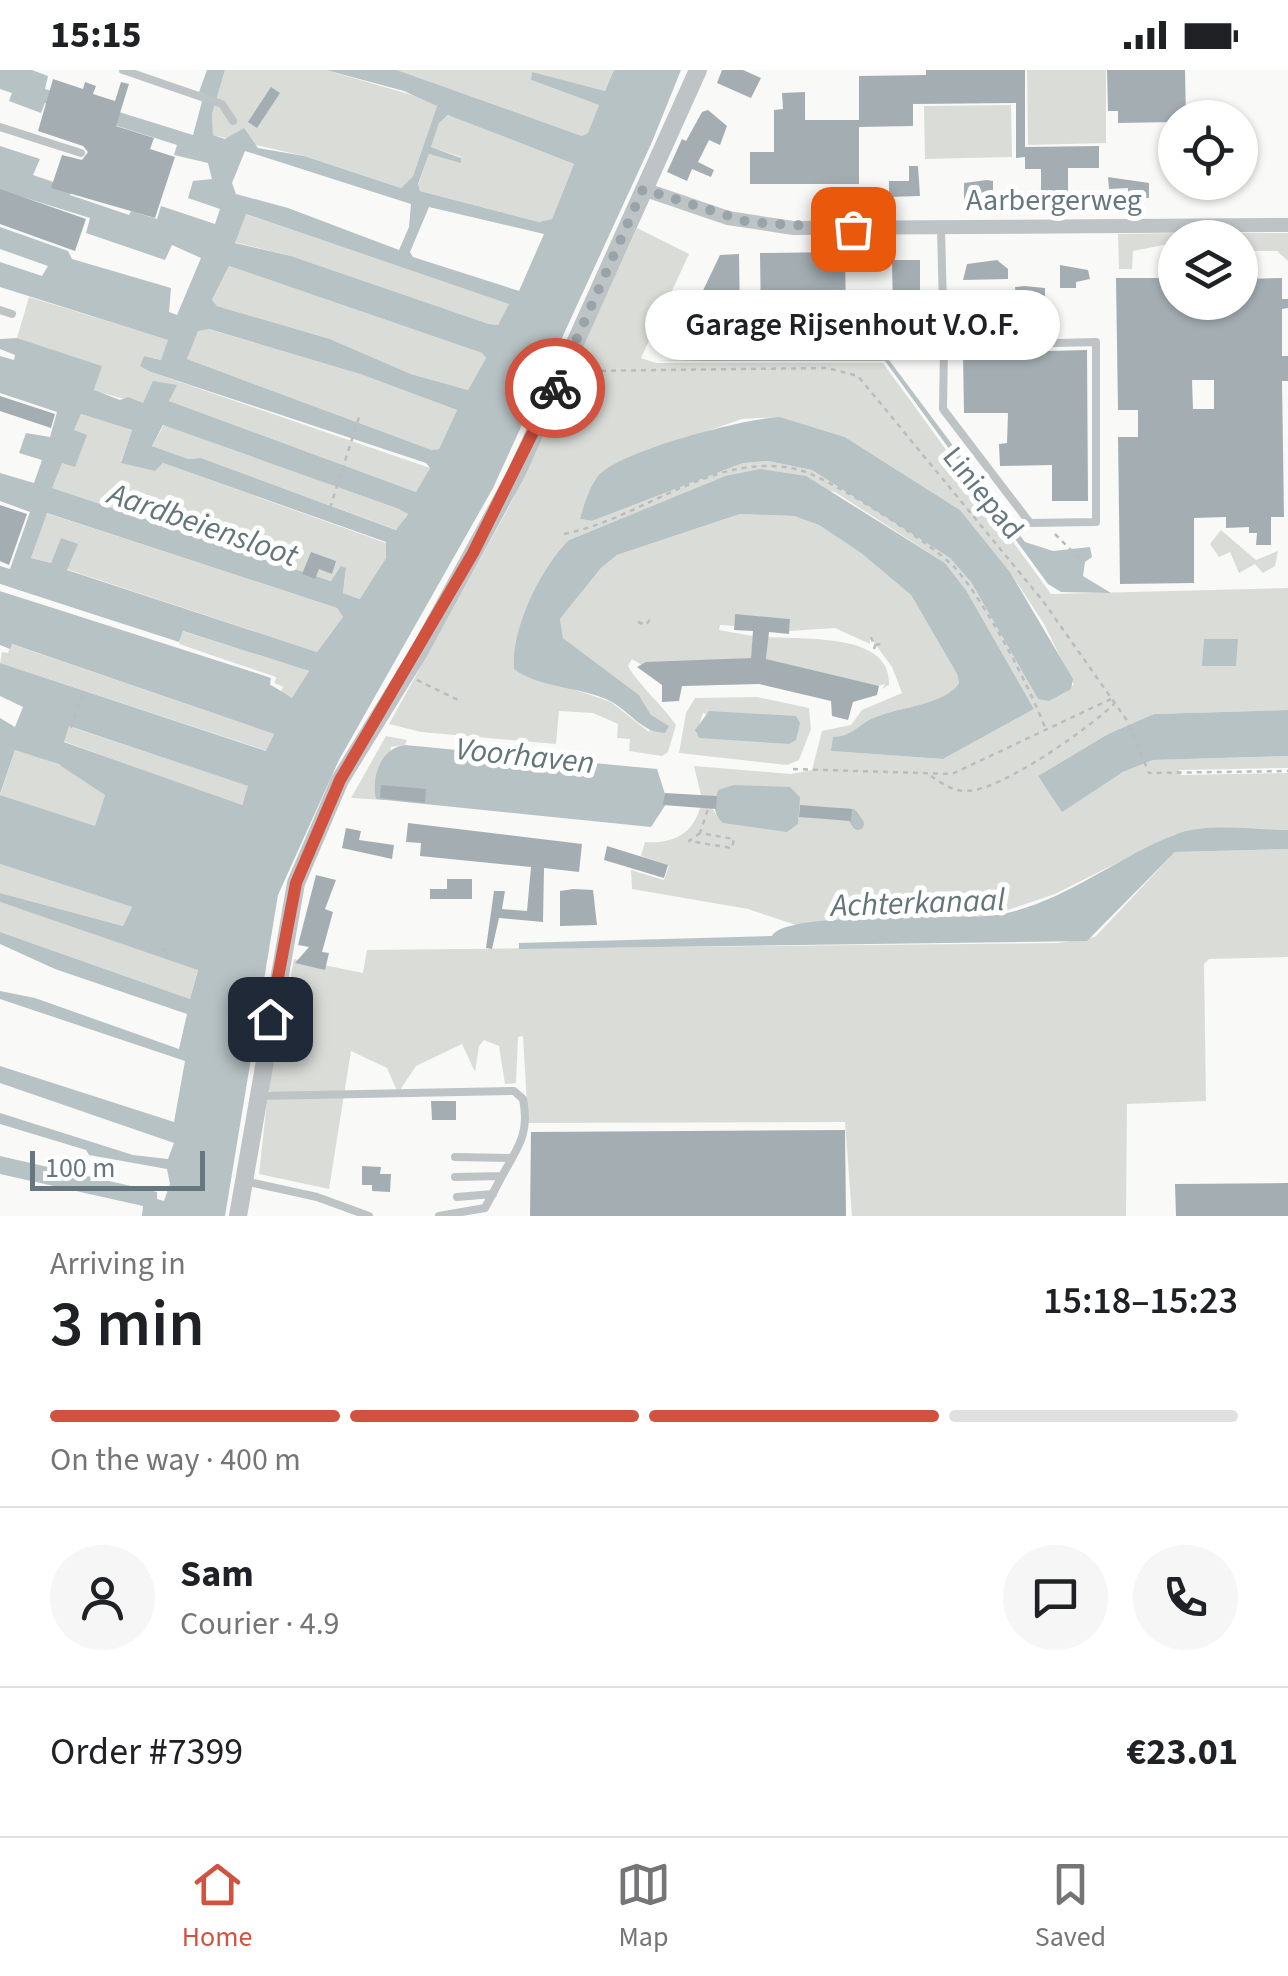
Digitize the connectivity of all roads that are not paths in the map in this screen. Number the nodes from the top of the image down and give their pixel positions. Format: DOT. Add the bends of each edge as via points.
graph roads {
  1 [pos="123,70"];
  2 [pos="698,70"];
  3 [pos="233,121"];
  4 [pos="0,127"];
  5 [pos="81,153"];
  6 [pos="643,189"];
  7 [pos="1288,226"];
  8 [pos="941,228"];
  9 [pos="0,310"];
  10 [pos="12,314"];
  11 [pos="944,346"];
  12 [pos="258,1096"];
  13 [pos="455,1156"];
  14 [pos="512,1158"];
  15 [pos="502,1176"];
  16 [pos="455,1177"];
  17 [pos="244,1181"];
  18 [pos="494,1194"];
  19 [pos="457,1197"];
  20 [pos="238,1216"];
  21 [pos="369,1216"];
  22 [pos="439,1216"];
  1 -- 3 [label="lane" via="222,104"];
  2 -- 6 [label="street"];
  4 -- 5 [label="lane"];
  6 -- 8 [label="street, Aarbergerweg" via="776,227"];
  6 -- 12 [label="street" via="517,472 340,780 296,883"];
  7 -- 8 [label="street, Aarbergerweg"];
  8 -- 11 [label="lane, Aarbergerweg"];
  9 -- 10 [label="lane"];
  11 -- 11 [label="lane, Aarbergerweg" via="1096,342 1096,522 1030,523 943,409"];
  12 -- 14 [label="lane" via="514,1092 523,1098 526,1132"];
  12 -- 17 [label="street"];
  13 -- 14 [label="lane"];
  14 -- 15 [label="lane"];
  15 -- 16 [label="lane"];
  15 -- 18 [label="lane"];
  17 -- 20 [label="street"];
  17 -- 21 [label="lane"];
  18 -- 19 [label="lane"];
  18 -- 22 [label="lane" via="483,1209"];
}
